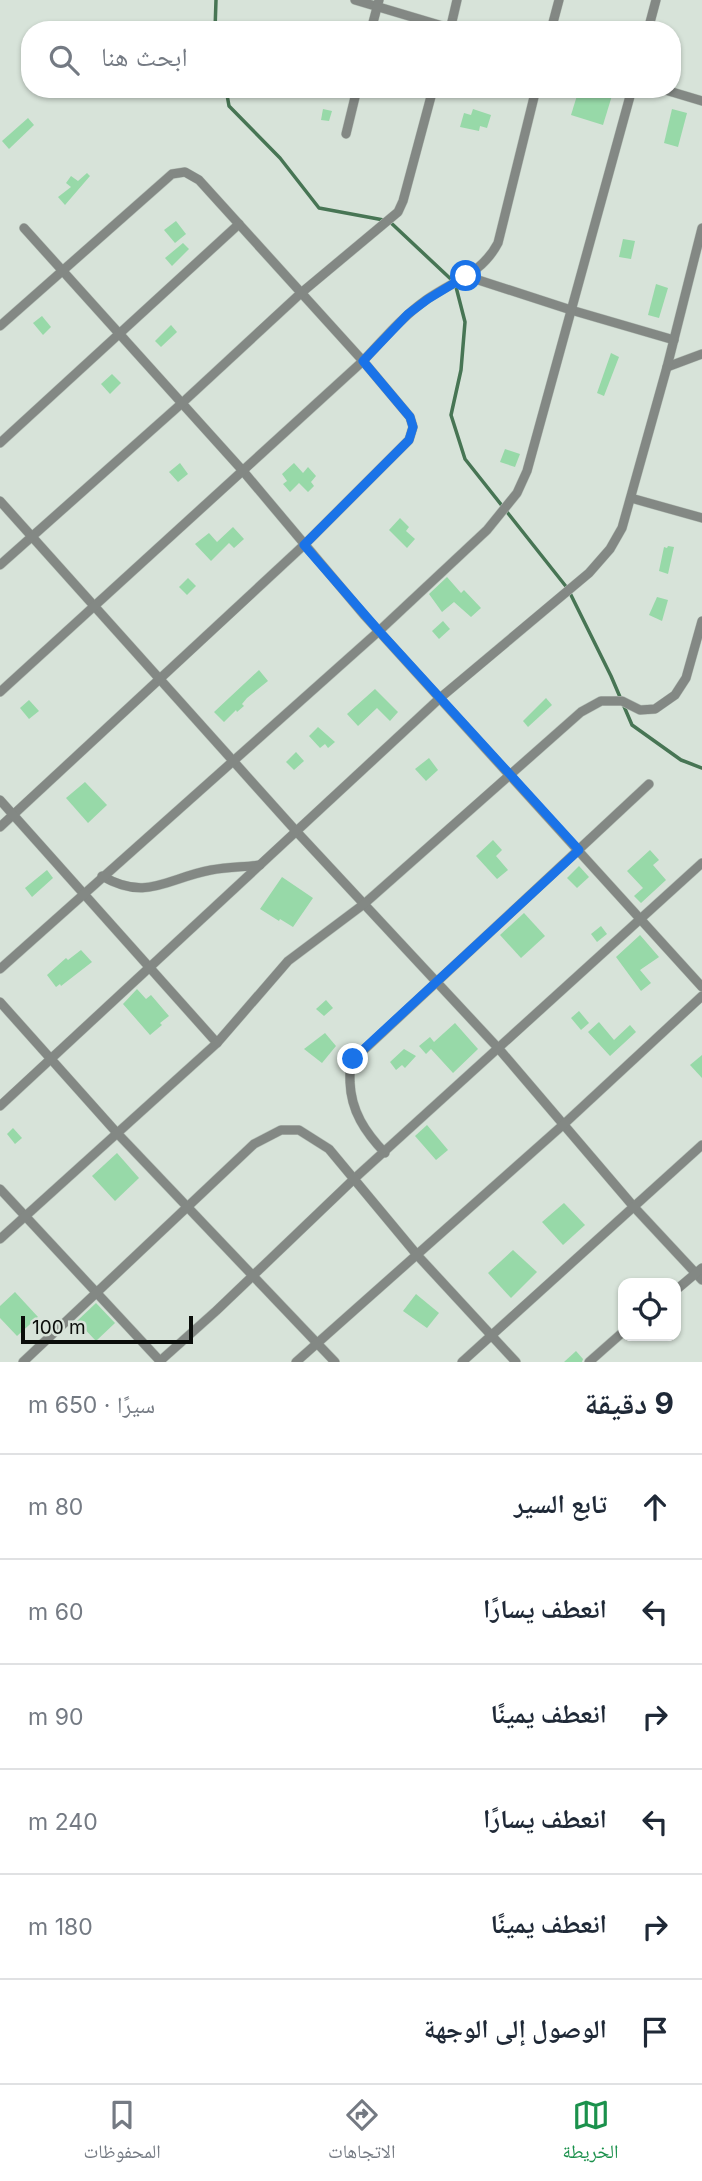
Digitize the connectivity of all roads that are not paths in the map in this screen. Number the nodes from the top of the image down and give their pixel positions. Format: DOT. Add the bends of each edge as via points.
graph roads {
  1 [pos="355,0"];
  2 [pos="457,0"];
  3 [pos="559,0"];
  4 [pos="656,0"];
  5 [pos="378,3"];
  6 [pos="373,21"];
  7 [pos="429,21"];
  8 [pos="453,21"];
  9 [pos="553,21"];
  10 [pos="650,21"];
  11 [pos="681,95"];
  12 [pos="355,98"];
  13 [pos="431,98"];
  14 [pos="534,98"];
  15 [pos="630,98"];
  16 [pos="702,101"];
  17 [pos="346,134"];
  18 [pos="239,224"];
  19 [pos="24,228"];
  20 [pos="702,228"];
  21 [pos="61,272"];
  22 [pos="466,276"];
  23 [pos="301,293"];
  24 [pos="571,310"];
  25 [pos="0,326"];
  26 [pos="119,335"];
  27 [pos="674,340"];
  28 [pos="699,359"];
  29 [pos="363,361"];
  30 [pos="667,367"];
  31 [pos="181,404"];
  32 [pos="0,443"];
  33 [pos="243,471"];
  34 [pos="631,498"];
  35 [pos="0,501"];
  36 [pos="702,518"];
  37 [pos="32,536"];
  38 [pos="304,545"];
  39 [pos="0,565"];
  40 [pos="94,605"];
  41 [pos="702,621"];
  42 [pos="379,631"];
  43 [pos="160,680"];
  44 [pos="0,692"];
  45 [pos="440,698"];
  46 [pos="233,761"];
  47 [pos="509,774"];
  48 [pos="649,785"];
  49 [pos="0,800"];
  50 [pos="13,815"];
  51 [pos="0,827"];
  52 [pos="296,831"];
  53 [pos="579,850"];
  54 [pos="702,863"];
  55 [pos="260,865"];
  56 [pos="103,876"];
  57 [pos="83,893"];
  58 [pos="364,904"];
  59 [pos="641,919"];
  60 [pos="150,968"];
  61 [pos="0,969"];
  62 [pos="436,983"];
  63 [pos="702,987"];
  64 [pos="702,996"];
  65 [pos="0,1002"];
  66 [pos="217,1043"];
  67 [pos="499,1049"];
  68 [pos="51,1060"];
  69 [pos="0,1107"];
  70 [pos="564,1124"];
  71 [pos="117,1133"];
  72 [pos="702,1145"];
  73 [pos="384,1153"];
  74 [pos="355,1178"];
  75 [pos="0,1189"];
  76 [pos="187,1206"];
  77 [pos="634,1207"];
  78 [pos="25,1216"];
  79 [pos="0,1239"];
  80 [pos="418,1256"];
  81 [pos="700,1274"];
  82 [pos="254,1276"];
  83 [pos="681,1287"];
  84 [pos="95,1292"];
  85 [pos="493,1335"];
  86 [pos="618,1336"];
  87 [pos="318,1343"];
  88 [pos="160,1361"];
  89 [pos="23,1362"];
  90 [pos="296,1362"];
  91 [pos="335,1362"];
  92 [pos="462,1362"];
  93 [pos="516,1362"];
  94 [pos="589,1362"];
  1 -- 5 [label="street"];
  2 -- 8 [label="street"];
  3 -- 9 [label="street"];
  4 -- 10 [label="street"];
  5 -- 6 [label="street"];
  5 -- 7 [label="street"];
  11 -- 16 [label="street"];
  12 -- 17 [label="street"];
  13 -- 23 [label="street" via="398,212"];
  14 -- 22 [label="street" via="498,243 490,258"];
  15 -- 24 [label="street"];
  18 -- 21 [label="street" via="199,180 185,172 172,174"];
  18 -- 23 [label="street"];
  18 -- 26 [label="street"];
  19 -- 21 [label="street"];
  20 -- 27 [label="street"];
  21 -- 25 [label="street"];
  21 -- 26 [label="street"];
  22 -- 24 [label="street"];
  22 -- 29 [label="street" via="408,314"];
  23 -- 29 [label="street"];
  23 -- 31 [label="street"];
  24 -- 27 [label="street"];
  24 -- 42 [label="street" via="517,494 487,530"];
  26 -- 31 [label="street"];
  26 -- 32 [label="street"];
  27 -- 30 [label="street"];
  28 -- 30 [label="street"];
  29 -- 33 [label="street"];
  29 -- 38 [label="street" via="410,417 409,440"];
  30 -- 34 [label="street"];
  31 -- 33 [label="street"];
  31 -- 37 [label="street"];
  33 -- 38 [label="street"];
  33 -- 40 [label="street"];
  34 -- 36 [label="street"];
  34 -- 45 [label="street" via="622,528 589,573"];
  35 -- 37 [label="street"];
  37 -- 39 [label="street"];
  37 -- 40 [label="street"];
  38 -- 42 [label="street"];
  38 -- 43 [label="street"];
  40 -- 43 [label="street"];
  40 -- 44 [label="street"];
  41 -- 47 [label="street" via="686,678 675,695 655,709 601,701 581,712"];
  42 -- 45 [label="street"];
  42 -- 46 [label="street"];
  43 -- 46 [label="street"];
  43 -- 50 [label="street"];
  45 -- 47 [label="street"];
  45 -- 52 [label="street"];
  46 -- 52 [label="street"];
  46 -- 56 [label="street"];
  47 -- 53 [label="street"];
  47 -- 58 [label="street"];
  48 -- 53 [label="street"];
  49 -- 50 [label="street"];
  50 -- 51 [label="street"];
  50 -- 57 [label="street"];
  52 -- 55 [label="street"];
  52 -- 58 [label="street"];
  53 -- 59 [label="street"];
  53 -- 62 [label="street"];
  54 -- 59 [label="street"];
  55 -- 56 [label="street" via="211,870 145,888 119,886"];
  55 -- 60 [label="street"];
  56 -- 57 [label="street"];
  57 -- 60 [label="street"];
  57 -- 61 [label="street"];
  58 -- 62 [label="street"];
  58 -- 66 [label="street" via="288,961"];
  59 -- 63 [label="street"];
  59 -- 67 [label="street"];
  60 -- 66 [label="street"];
  60 -- 68 [label="street"];
  62 -- 67 [label="street"];
  62 -- 73 [label="street" via="350,1065 351,1097 359,1121"];
  64 -- 70 [label="street"];
  65 -- 68 [label="street"];
  66 -- 71 [label="street"];
  67 -- 70 [label="street"];
  67 -- 73 [label="street"];
  68 -- 69 [label="street"];
  68 -- 71 [label="street"];
  70 -- 77 [label="street"];
  70 -- 80 [label="street"];
  71 -- 76 [label="street"];
  71 -- 78 [label="street"];
  72 -- 77 [label="street"];
  73 -- 74 [label="street"];
  74 -- 76 [label="street" via="316,1139 299,1130 281,1130 254,1144"];
  74 -- 80 [label="street"];
  74 -- 82 [label="street"];
  75 -- 78 [label="street"];
  76 -- 82 [label="street"];
  76 -- 84 [label="street"];
  77 -- 81 [label="street"];
  77 -- 85 [label="street"];
  78 -- 79 [label="street"];
  78 -- 84 [label="street"];
  80 -- 85 [label="street"];
  80 -- 87 [label="street"];
  81 -- 83 [label="street"];
  82 -- 87 [label="street"];
  82 -- 88 [label="street"];
  84 -- 88 [label="street"];
  84 -- 89 [label="street"];
  85 -- 92 [label="street"];
  85 -- 93 [label="street"];
  86 -- 94 [label="street"];
  87 -- 90 [label="street"];
  87 -- 91 [label="street"];
}
